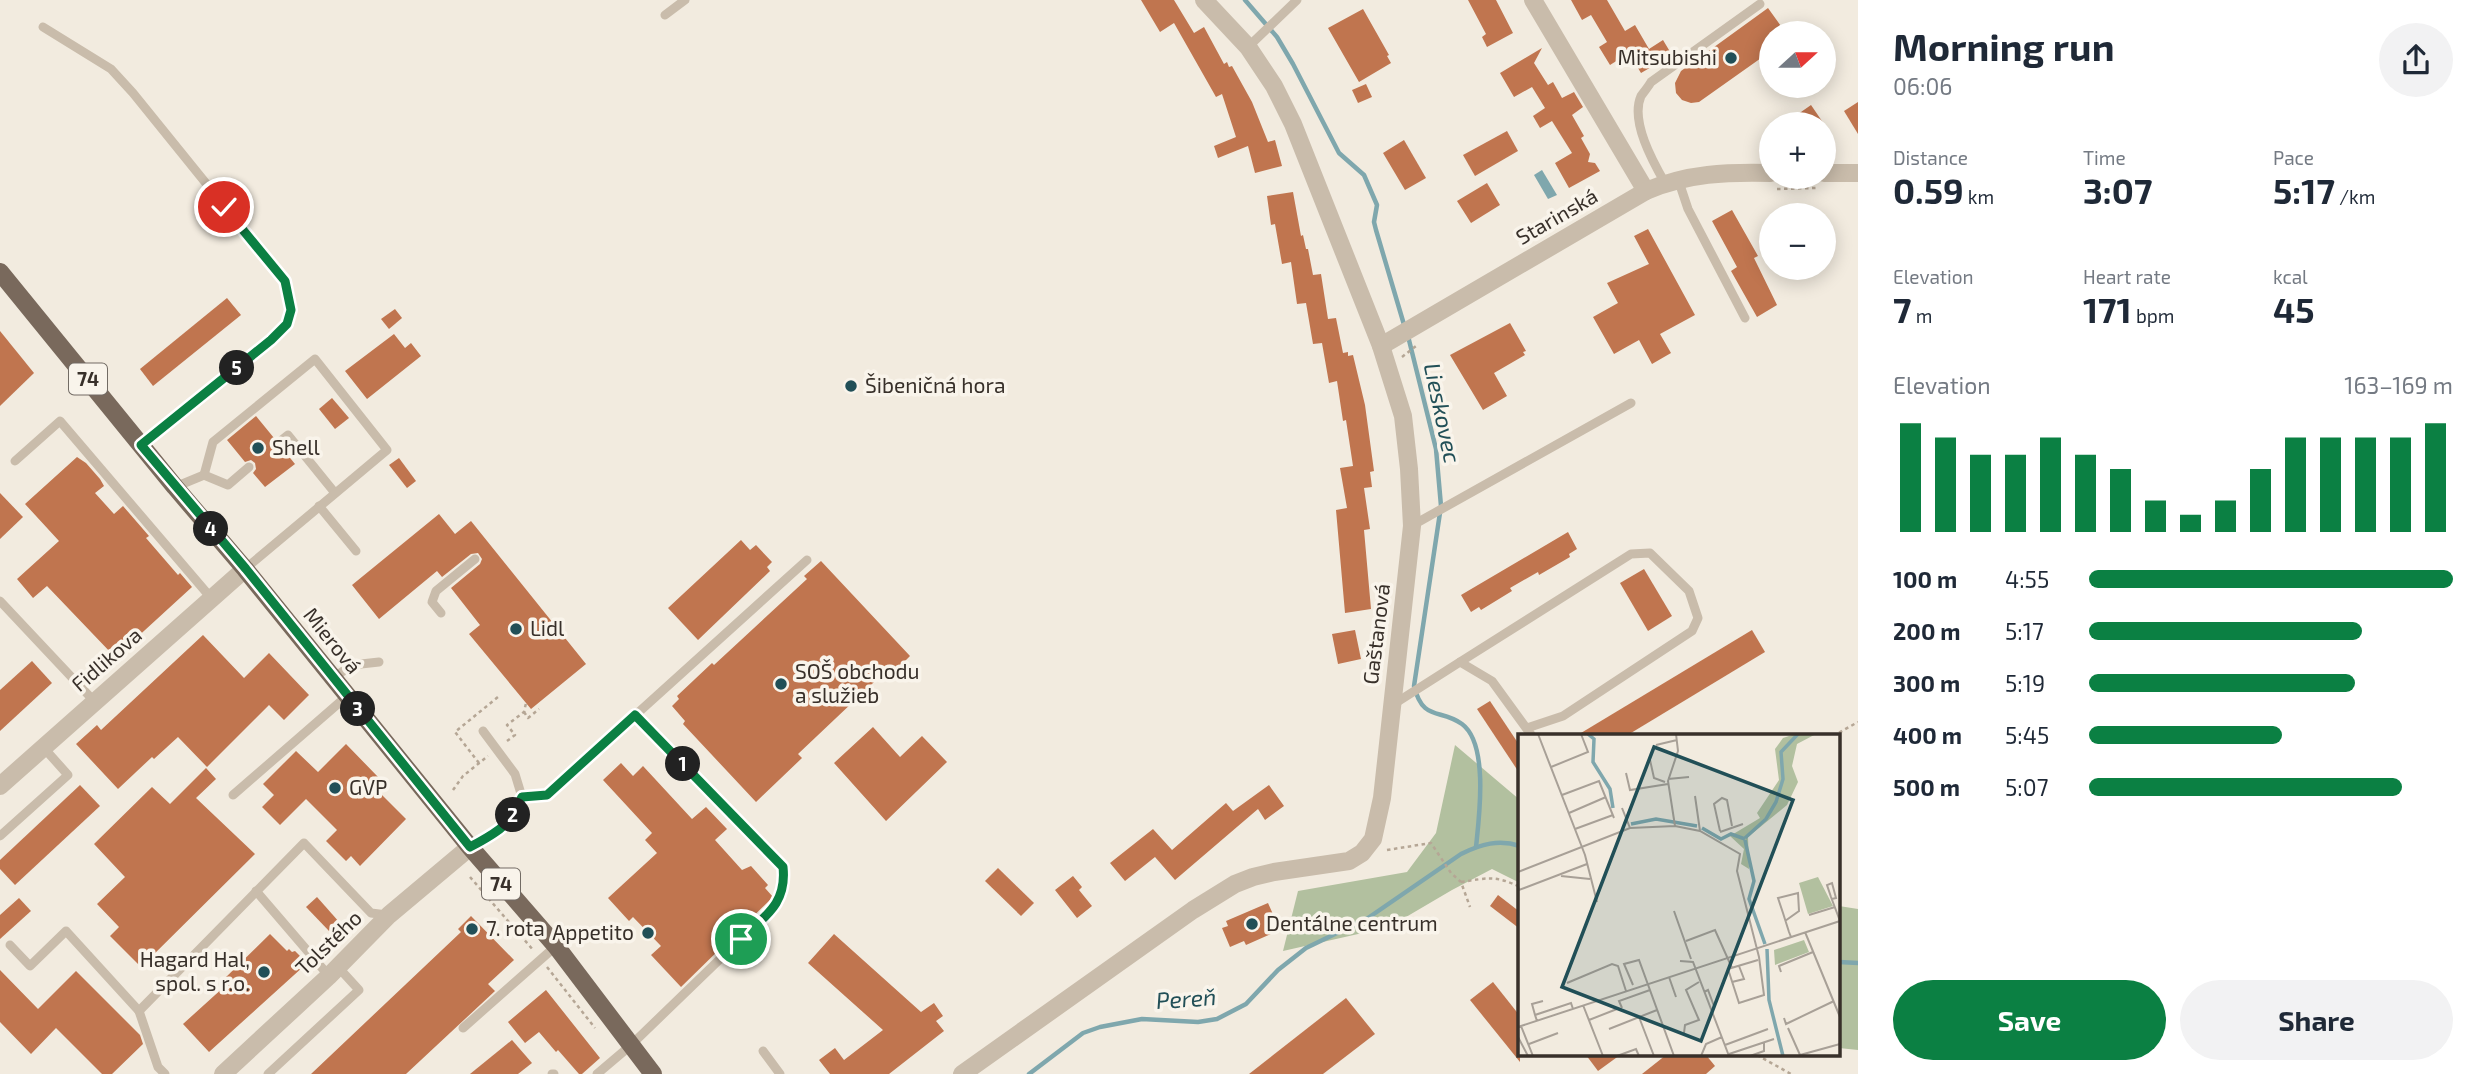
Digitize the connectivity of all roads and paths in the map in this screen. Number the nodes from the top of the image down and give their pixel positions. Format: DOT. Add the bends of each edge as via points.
graph roads {
  1 [pos="685,0"];
  2 [pos="1204,0"];
  3 [pos="1297,0"];
  4 [pos="1533,0"];
  5 [pos="1760,4"];
  6 [pos="665,15"];
  7 [pos="43,27"];
  8 [pos="1248,47"];
  9 [pos="1858,173"];
  10 [pos="1836,178"];
  11 [pos="1759,179"];
  12 [pos="1671,181"];
  13 [pos="1646,191"];
  14 [pos="0,272"];
  15 [pos="1745,318"];
  16 [pos="1418,345"];
  17 [pos="1381,346"];
  18 [pos="1388,368"];
  19 [pos="1631,403"];
  20 [pos="278,443"];
  21 [pos="141,445"];
  22 [pos="15,461"];
  23 [pos="249,467"];
  24 [pos="204,475"];
  25 [pos="175,487"];
  26 [pos="335,493"];
  27 [pos="319,506"];
  28 [pos="1412,526"];
  29 [pos="356,551"];
  30 [pos="475,559"];
  31 [pos="807,560"];
  32 [pos="246,569"];
  33 [pos="212,599"];
  34 [pos="0,601"];
  35 [pos="441,613"];
  36 [pos="379,662"];
  37 [pos="1460,662"];
  38 [pos="332,678"];
  39 [pos="347,695"];
  40 [pos="94,701"];
  41 [pos="1392,705"];
  42 [pos="539,709"];
  43 [pos="524,712"];
  44 [pos="635,715"];
  45 [pos="1858,722"];
  46 [pos="483,731"];
  47 [pos="1529,732"];
  48 [pos="1837,734"];
  49 [pos="43,747"];
  50 [pos="0,786"];
  51 [pos="233,795"];
  52 [pos="522,797"];
  53 [pos="0,836"];
  54 [pos="470,847"];
  55 [pos="1363,853"];
  56 [pos="470,877"];
  57 [pos="1461,882"];
  58 [pos="1518,886"];
  59 [pos="256,891"];
  60 [pos="1470,907"];
  61 [pos="389,915"];
  62 [pos="10,945"];
  63 [pos="556,946"];
  64 [pos="540,958"];
  65 [pos="333,972"];
  66 [pos="139,1012"];
  67 [pos="463,1028"];
  68 [pos="600,1034"];
  69 [pos="630,1046"];
  70 [pos="763,1051"];
  71 [pos="1759,1056"];
  72 [pos="165,1074"];
  73 [pos="223,1074"];
  74 [pos="268,1074"];
  75 [pos="597,1074"];
  76 [pos="653,1074"];
  77 [pos="780,1074"];
  78 [pos="962,1074"];
  79 [pos="1791,1074"];
  1 -- 6 [label="lane"];
  2 -- 8 [label="street, Gaštanová"];
  3 -- 8 [label="lane"];
  4 -- 13 [label="street"];
  5 -- 12 [label="lane" via="1651,82 1640,99 1640,128 1650,156"];
  7 -- 21 [label="lane" via="111,69 285,281 291,310 287,324"];
  8 -- 17 [label="street, Gaštanová" via="1293,124"];
  9 -- 10 [label="street"];
  11 -- 12 [label="street, Starinská" via="1715,173"];
  12 -- 13 [label="street, Starinská"];
  12 -- 15 [label="lane"];
  13 -- 17 [label="street, Starinská"];
  14 -- 21 [label="main road, Mierová / 74"];
  16 -- 18 [label="path"];
  17 -- 18 [label="street, Gaštanová"];
  18 -- 28 [label="street, Gaštanová" via="1403,416"];
  19 -- 28 [label="lane"];
  20 -- 26 [label="lane" via="288,435"];
  21 -- 25 [label="main road, Mierová / 74"];
  22 -- 33 [label="lane" via="60,421"];
  23 -- 24 [label="lane" via="228,485"];
  24 -- 25 [label="lane"];
  24 -- 26 [label="lane" via="213,442 315,359 387,450"];
  25 -- 32 [label="main road, Mierová / 74"];
  26 -- 27 [label="lane"];
  27 -- 29 [label="lane"];
  27 -- 32 [label="lane"];
  28 -- 41 [label="street, Gaštanová"];
  30 -- 35 [label="lane" via="436,590 432,602"];
  31 -- 44 [label="lane"];
  32 -- 33 [label="street, Fidlikova"];
  32 -- 38 [label="main road, Mierová / 74"];
  33 -- 40 [label="street, Fidlikova"];
  34 -- 40 [label="lane"];
  36 -- 38 [label="lane" via="352,665"];
  37 -- 41 [label="lane"];
  37 -- 47 [label="lane" via="1492,681"];
  37 -- 47 [label="lane" via="1631,554 1650,552 1689,591 1698,618 1692,631 1563,716"];
  38 -- 39 [label="main road, Mierová / 74"];
  39 -- 51 [label="lane"];
  39 -- 54 [label="main road, Mierová / 74"];
  40 -- 49 [label="street, Fidlikova"];
  41 -- 55 [label="street, Gaštanová" via="1382,797 1373,839"];
  42 -- 43 [label="path" via="528,718"];
  44 -- 52 [label="lane" via="547,795"];
  44 -- 69 [label="lane" via="783,867 785,884 778,903"];
  45 -- 48 [label="path"];
  46 -- 52 [label="lane" via="515,774"];
  49 -- 50 [label="street, Fidlikova"];
  49 -- 53 [label="lane" via="68,775"];
  52 -- 54 [label="lane" via="512,819"];
  54 -- 61 [label="street, Tolstého"];
  54 -- 63 [label="main road, Mierová / 74"];
  55 -- 57 [label="path" via="1431,843"];
  55 -- 78 [label="street" via="1349,861 1274,872 1235,884"];
  56 -- 64 [label="path"];
  57 -- 58 [label="path" via="1502,878"];
  57 -- 60 [label="path"];
  59 -- 61 [label="lane" via="304,843 371,914"];
  59 -- 65 [label="lane"];
  59 -- 66 [label="lane"];
  61 -- 65 [label="street, Tolstého"];
  62 -- 66 [label="lane" via="30,966 66,931"];
  63 -- 64 [label="lane"];
  63 -- 69 [label="main road, Mierová / 74"];
  64 -- 67 [label="lane"];
  64 -- 68 [label="path"];
  65 -- 73 [label="street, Tolstého"];
  65 -- 74 [label="lane" via="359,990"];
  66 -- 72 [label="lane" via="158,1067"];
  69 -- 75 [label="lane"];
  69 -- 76 [label="main road, Mierová / 74"];
  70 -- 77 [label="lane"];
  71 -- 79 [label="path"];
}
